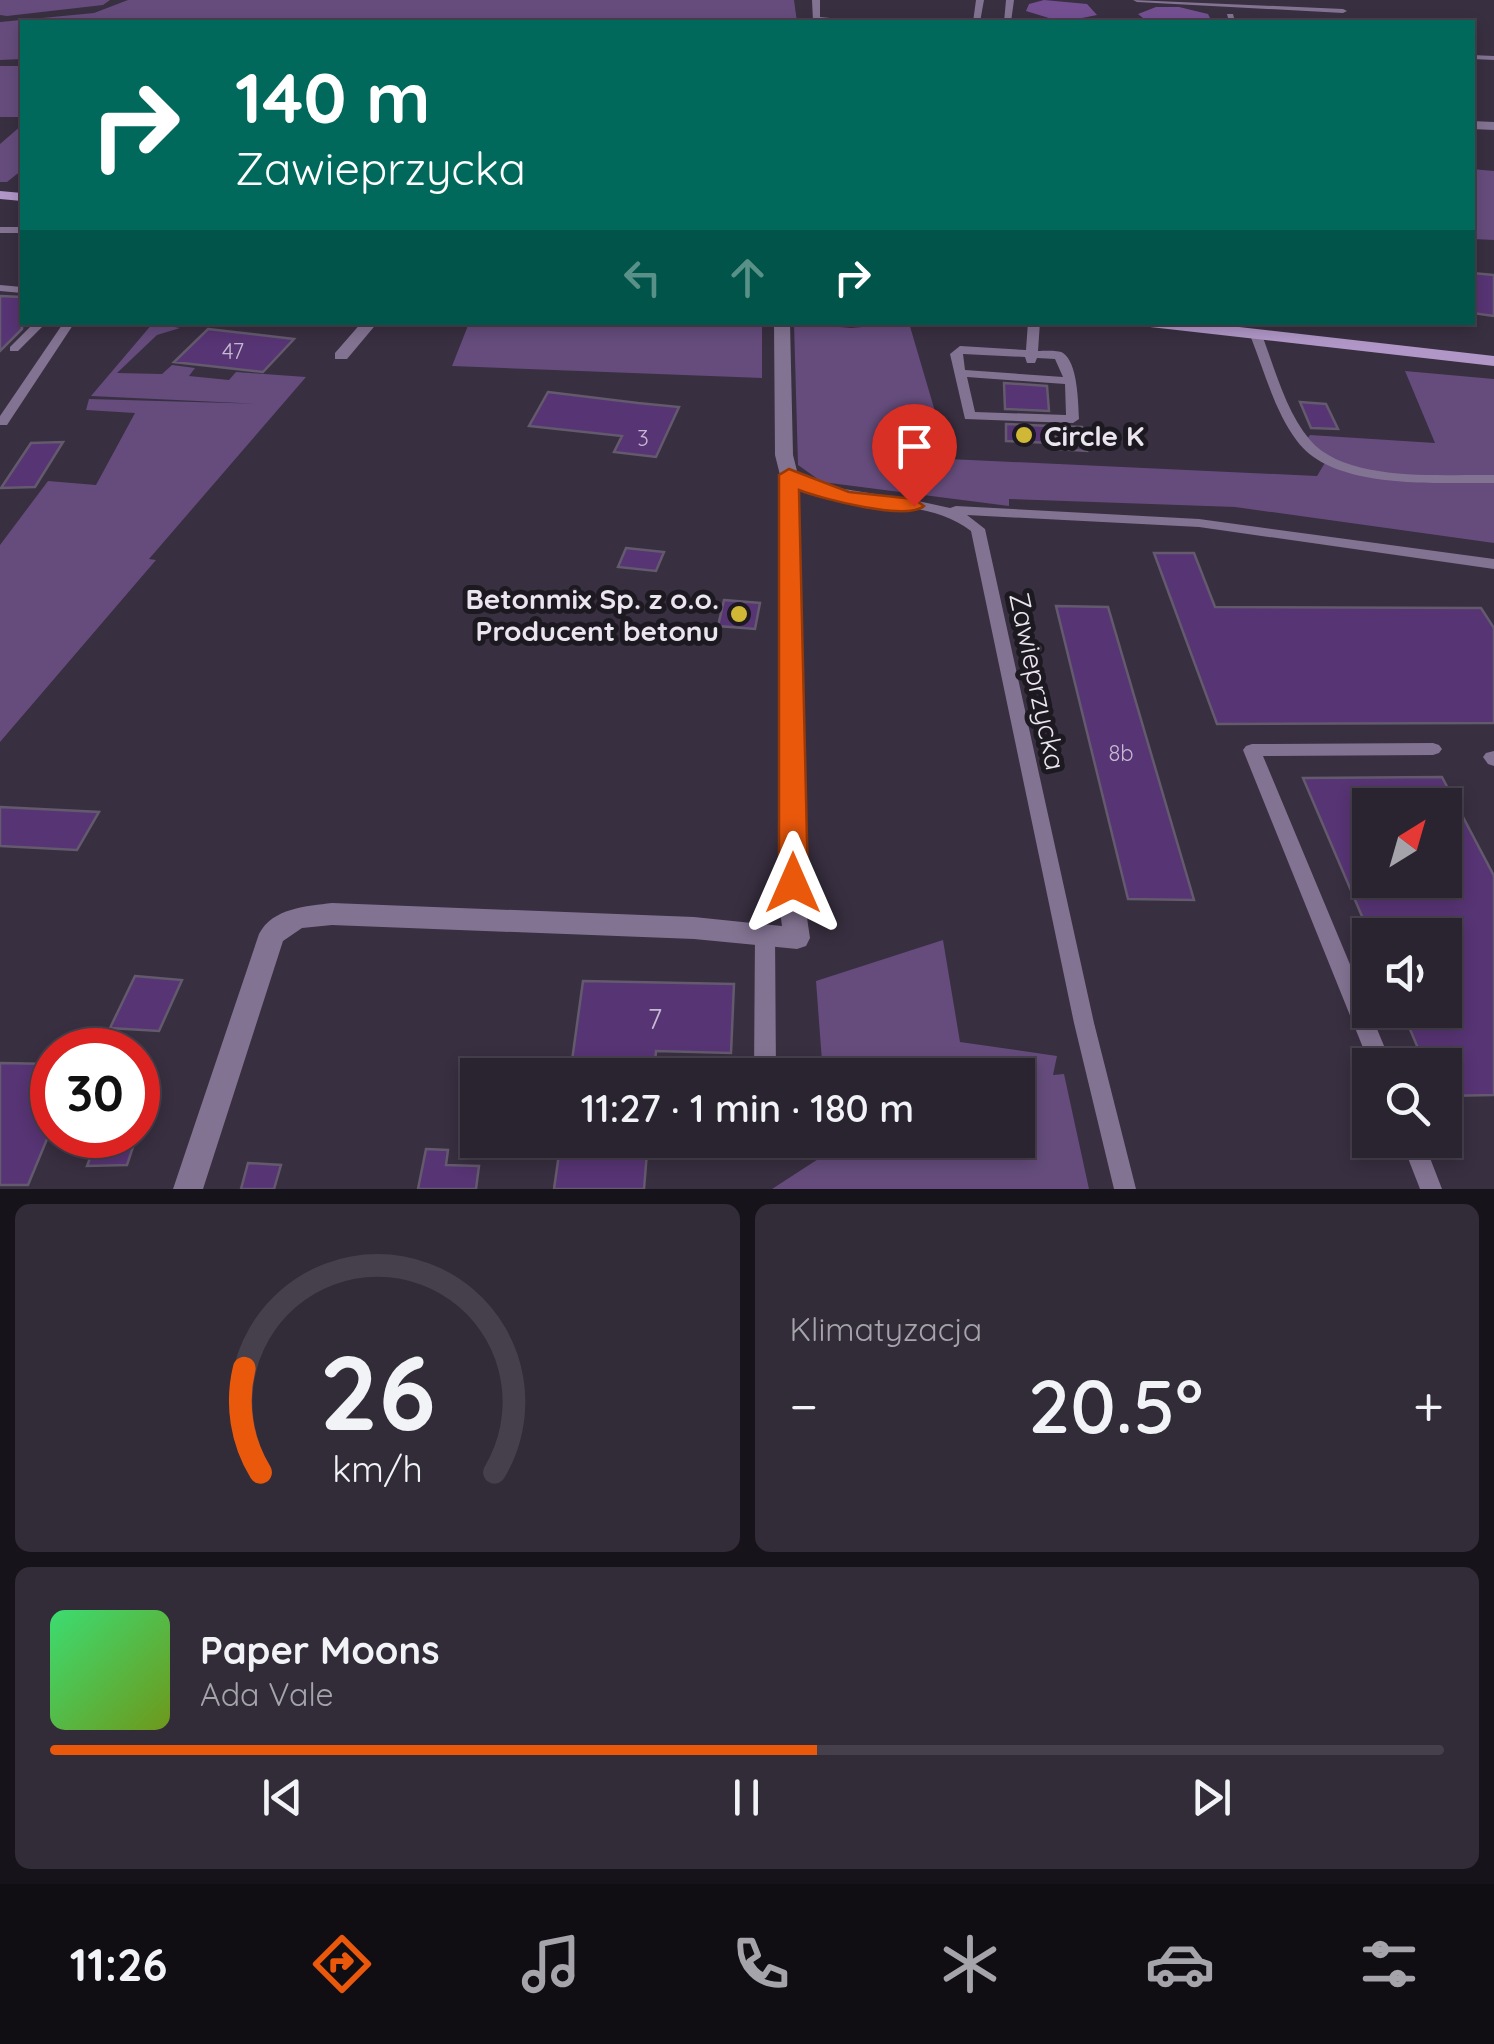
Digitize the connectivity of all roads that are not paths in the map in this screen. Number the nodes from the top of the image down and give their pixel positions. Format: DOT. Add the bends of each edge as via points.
graph roads {
  1 [pos="1137,0"];
  2 [pos="1343,11"];
  3 [pos="1489,58"];
  4 [pos="1494,72"];
  5 [pos="39,325"];
  6 [pos="68,325"];
  7 [pos="368,325"];
  8 [pos="782,325"];
  9 [pos="1034,325"];
  10 [pos="1176,325"];
  11 [pos="1256,334"];
  12 [pos="14,348"];
  13 [pos="342,356"];
  14 [pos="1494,362"];
  15 [pos="1000,364"];
  16 [pos="1031,366"];
  17 [pos="960,373"];
  18 [pos="1071,380"];
  19 [pos="2,422"];
  20 [pos="789,475"];
  21 [pos="1494,479"];
  22 [pos="948,510"];
  23 [pos="1494,564"];
  24 [pos="1433,748"];
  25 [pos="766,934"];
  26 [pos="1374,1048"];
  27 [pos="765,1058"];
  28 [pos="1419,1158"];
  29 [pos="188,1189"];
  30 [pos="1124,1189"];
  31 [pos="1432,1189"];
  1 -- 2 [label="lane"];
  3 -- 4 [label="lane"];
  5 -- 12 [label="lane"];
  6 -- 19 [label="lane"];
  7 -- 13 [label="street"];
  8 -- 20 [label="street"];
  9 -- 16 [label="lane"];
  10 -- 11 [label="main road"];
  11 -- 14 [label="main road"];
  11 -- 21 [label="lane" via="1304,443 1326,460 1358,471"];
  15 -- 16 [label="lane"];
  15 -- 16 [label="lane"];
  15 -- 17 [label="lane"];
  15 -- 17 [label="lane" via="960,350"];
  16 -- 18 [label="lane"];
  16 -- 18 [label="lane" via="1060,356"];
  17 -- 18 [label="lane" via="969,416 1068,422 1076,414"];
  20 -- 22 [label="lane" via="847,498"];
  20 -- 25 [label="street" via="796,938"];
  22 -- 23 [label="lane" via="1199,522"];
  22 -- 30 [label="lane, Zawieprzycka" via="978,529"];
  24 -- 26 [label="lane" via="1252,750"];
  25 -- 27 [label="lane"];
  25 -- 29 [label="street" via="332,914 297,918 272,934"];
  28 -- 31 [label="lane"];
}
